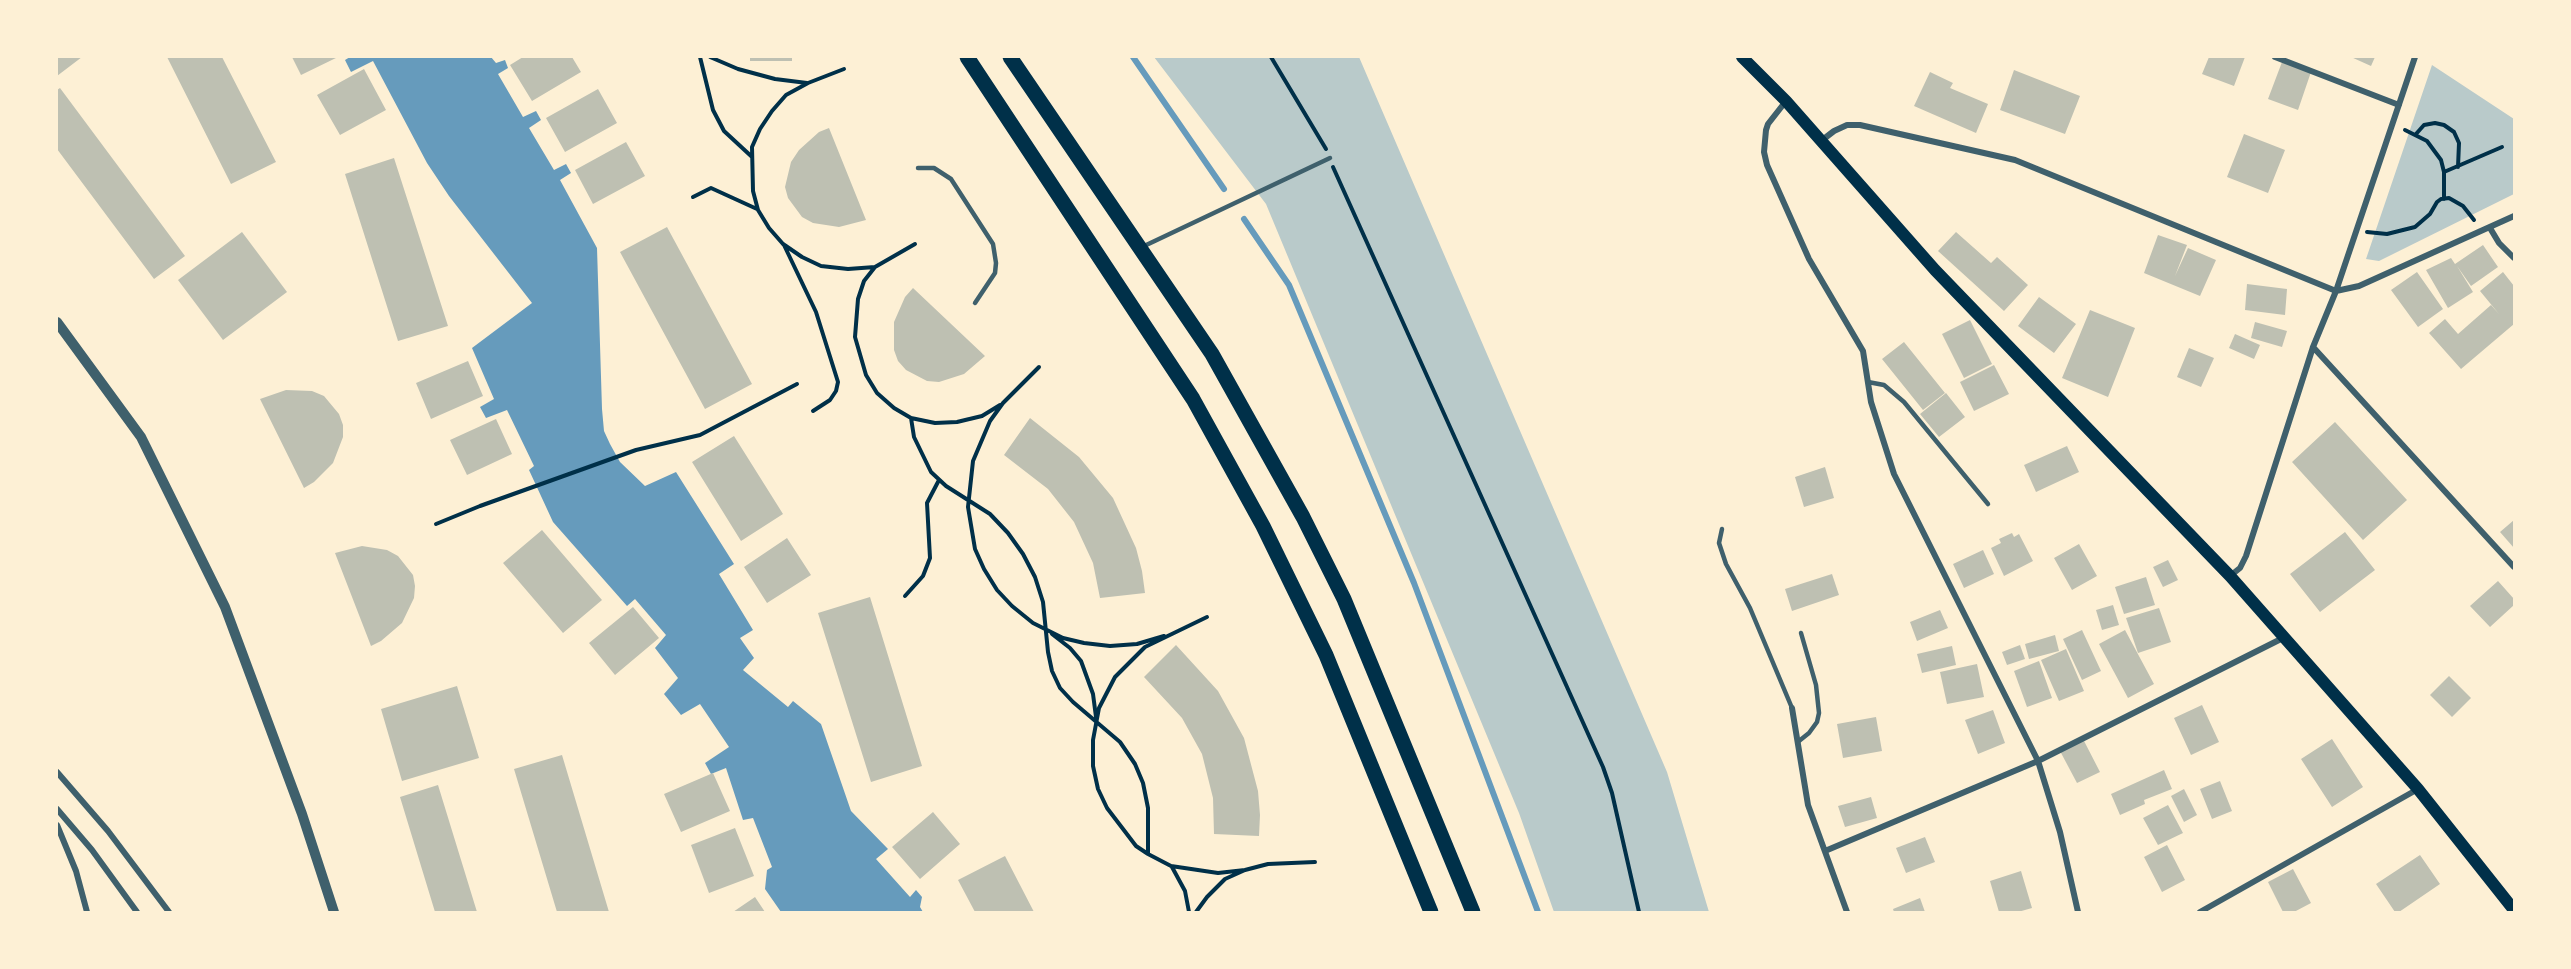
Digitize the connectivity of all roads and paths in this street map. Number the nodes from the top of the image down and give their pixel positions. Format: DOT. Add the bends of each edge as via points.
graph roads {
  1 [pos="700,57"];
  2 [pos="710,57"];
  3 [pos="968,57"];
  4 [pos="1010,57"];
  5 [pos="1271,57"];
  6 [pos="1742,57"];
  7 [pos="2275,57"];
  8 [pos="2415,57"];
  9 [pos="844,69"];
  10 [pos="808,83"];
  11 [pos="1786,101"];
  12 [pos="2399,105"];
  13 [pos="2405,130"];
  14 [pos="2416,134"];
  15 [pos="1821,141"];
  16 [pos="2502,147"];
  17 [pos="752,156"];
  18 [pos="1329,158"];
  19 [pos="2458,167"];
  20 [pos="918,168"];
  21 [pos="2444,172"];
  22 [pos="693,196"];
  23 [pos="2444,199"];
  24 [pos="758,210"];
  25 [pos="2514,216"];
  26 [pos="2474,221"];
  27 [pos="2490,228"];
  28 [pos="2357,229"];
  29 [pos="783,244"];
  30 [pos="915,244"];
  31 [pos="1140,248"];
  32 [pos="2514,258"];
  33 [pos="875,267"];
  34 [pos="2336,291"];
  35 [pos="975,303"];
  36 [pos="57,322"];
  37 [pos="2313,347"];
  38 [pos="1039,367"];
  39 [pos="1868,382"];
  40 [pos="797,384"];
  41 [pos="1003,403"];
  42 [pos="813,411"];
  43 [pos="911,418"];
  44 [pos="939,480"];
  45 [pos="968,499"];
  46 [pos="1988,504"];
  47 [pos="436,524"];
  48 [pos="1722,529"];
  49 [pos="2514,567"];
  50 [pos="2230,576"];
  51 [pos="905,596"];
  52 [pos="1207,617"];
  53 [pos="1047,630"];
  54 [pos="1801,633"];
  55 [pos="1164,636"];
  56 [pos="2283,638"];
  57 [pos="1792,708"];
  58 [pos="1096,721"];
  59 [pos="1799,741"];
  60 [pos="2038,761"];
  61 [pos="57,772"];
  62 [pos="2418,789"];
  63 [pos="57,809"];
  64 [pos="57,825"];
  65 [pos="1825,850"];
  66 [pos="1148,854"];
  67 [pos="1315,862"];
  68 [pos="1172,866"];
  69 [pos="1245,870"];
  70 [pos="2514,910"];
  71 [pos="87,912"];
  72 [pos="137,912"];
  73 [pos="169,912"];
  74 [pos="334,912"];
  75 [pos="1189,912"];
  76 [pos="1196,912"];
  77 [pos="1431,912"];
  78 [pos="1473,912"];
  79 [pos="1639,912"];
  80 [pos="1847,912"];
  81 [pos="2078,912"];
  82 [pos="2200,912"];
  1 -- 17 [label="path" via="713,110 724,131"];
  2 -- 10 [label="path" via="738,69"];
  3 -- 77 [label="main road" via="1192,399 1263,526 1326,656"];
  4 -- 31 [label="main road"];
  5 -- 18 [label="path"];
  6 -- 11 [label="main road"];
  7 -- 12 [label="street"];
  8 -- 12 [label="street"];
  9 -- 10 [label="path"];
  10 -- 17 [label="path" via="786,95 772,111 752,147"];
  11 -- 15 [label="main road"];
  11 -- 39 [label="street" via="1766,130 1767,165 1809,259 1863,351"];
  12 -- 28 [label="street"];
  13 -- 14 [label="path"];
  14 -- 19 [label="path" via="2424,124 2435,123 2454,132"];
  14 -- 21 [label="path" via="2435,150"];
  15 -- 34 [label="street" via="1846,125 1860,125 2015,160"];
  15 -- 50 [label="main road" via="1935,270"];
  16 -- 19 [label="path"];
  17 -- 24 [label="path"];
  18 -- 31 [label="lane"];
  18 -- 79 [label="path" via="1603,767"];
  19 -- 21 [label="path"];
  20 -- 35 [label="lane" via="934,168 951,178 993,244 995,273"];
  21 -- 23 [label="path"];
  22 -- 24 [label="path" via="711,188"];
  23 -- 26 [label="path" via="2463,206"];
  23 -- 28 [label="path" via="2437,201 2421,223 2408,230 2378,234"];
  24 -- 29 [label="path"];
  25 -- 27 [label="street"];
  27 -- 32 [label="street"];
  27 -- 34 [label="street" via="2359,286"];
  28 -- 34 [label="street"];
  29 -- 33 [label="path" via="821,266"];
  29 -- 42 [label="path" via="816,312 838,382 830,400"];
  30 -- 33 [label="path"];
  31 -- 78 [label="main road" via="1212,354 1303,517 1344,599"];
  33 -- 43 [label="path" via="864,281 858,299 855,337 859,356 877,393"];
  34 -- 37 [label="street"];
  36 -- 74 [label="street" via="141,436 225,607"];
  37 -- 49 [label="street"];
  37 -- 50 [label="street" via="2246,556"];
  38 -- 41 [label="path"];
  39 -- 46 [label="lane" via="1884,385 1904,402"];
  39 -- 60 [label="street" via="1894,474"];
  40 -- 47 [label="path" via="700,435 636,450"];
  41 -- 43 [label="path" via="982,416 957,422"];
  41 -- 45 [label="path" via="981,439 973,461"];
  43 -- 44 [label="path" via="922,456"];
  44 -- 45 [label="path"];
  44 -- 51 [label="path" via="927,503 930,558 923,576"];
  45 -- 53 [label="path" via="990,514 1023,554 1043,602"];
  45 -- 53 [label="path" via="970,528 984,569 1012,606"];
  48 -- 57 [label="lane" via="1719,543 1726,564 1750,608"];
  50 -- 56 [label="main road"];
  52 -- 55 [label="path"];
  53 -- 55 [label="path" via="1084,643 1110,646"];
  53 -- 58 [label="path" via="1081,661 1093,694"];
  53 -- 58 [label="path" via="1052,671 1060,688"];
  54 -- 59 [label="lane" via="1816,685 1819,713 1817,722"];
  55 -- 58 [label="path" via="1145,647 1114,677"];
  56 -- 60 [label="street"];
  56 -- 62 [label="main road"];
  57 -- 59 [label="street"];
  58 -- 66 [label="path" via="1120,742 1136,764 1148,808"];
  58 -- 66 [label="path" via="1093,766 1098,789 1120,828"];
  59 -- 65 [label="street" via="1808,805"];
  60 -- 65 [label="street"];
  60 -- 81 [label="street" via="2060,832"];
  61 -- 73 [label="street"];
  62 -- 70 [label="main road"];
  62 -- 82 [label="street"];
  63 -- 72 [label="street"];
  64 -- 71 [label="street"];
  65 -- 80 [label="street"];
  66 -- 68 [label="path"];
  67 -- 69 [label="path" via="1268,864"];
  68 -- 69 [label="path" via="1218,873"];
  68 -- 75 [label="path" via="1185,891"];
  69 -- 76 [label="path" via="1225,879"];
}
